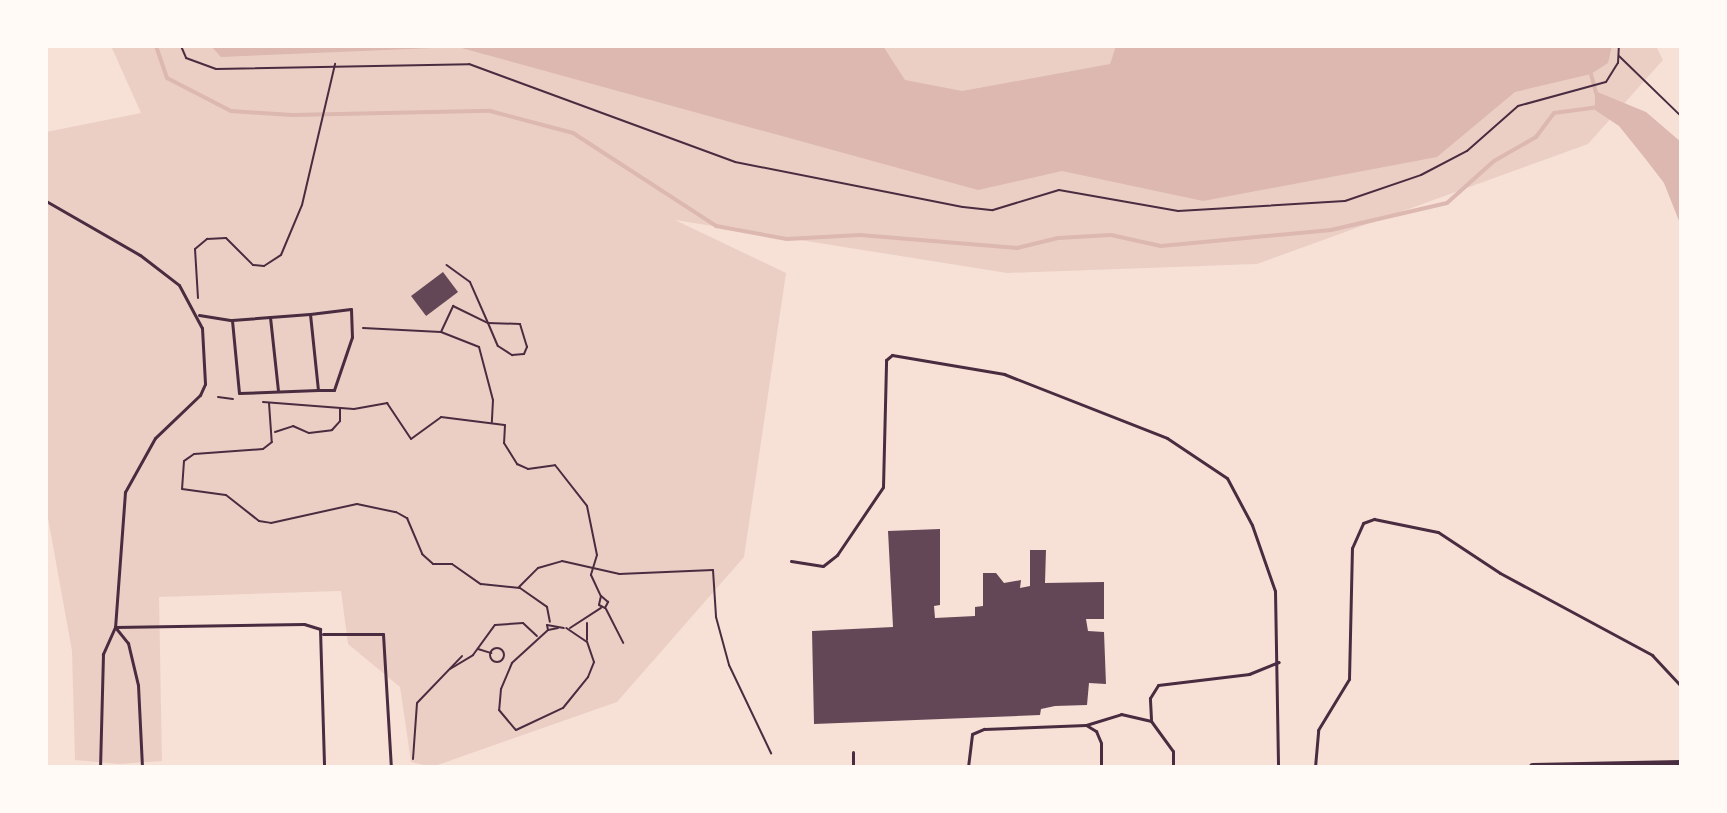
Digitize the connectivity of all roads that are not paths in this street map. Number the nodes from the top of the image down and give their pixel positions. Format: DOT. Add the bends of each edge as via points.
graph roads {
  1 [pos="46,201"];
  2 [pos="310,314"];
  3 [pos="199,315"];
  4 [pos="270,317"];
  5 [pos="232,320"];
  6 [pos="318,390"];
  7 [pos="278,391"];
  8 [pos="791,561"];
  9 [pos="115,627"];
  10 [pos="323,634"];
  11 [pos="1279,662"];
  12 [pos="1681,686"];
  13 [pos="1151,721"];
  14 [pos="1086,725"];
  15 [pos="853,752"];
  16 [pos="1681,764"];
  17 [pos="1552,766"];
  18 [pos="100,767"];
  19 [pos="142,767"];
  20 [pos="324,767"];
  21 [pos="391,767"];
  22 [pos="853,767"];
  23 [pos="968,767"];
  24 [pos="1101,767"];
  25 [pos="1173,767"];
  26 [pos="1278,767"];
  27 [pos="1315,767"];
  28 [pos="1533,767"];
  1 -- 3 [label="lane" via="140,255 179,285"];
  2 -- 4 [label="lane"];
  2 -- 6 [label="lane"];
  2 -- 6 [label="lane" via="351,309 352,337 334,390"];
  3 -- 5 [label="lane"];
  3 -- 9 [label="lane" via="205,384 155,438 125,492"];
  4 -- 5 [label="lane"];
  4 -- 7 [label="lane"];
  5 -- 7 [label="lane" via="239,393"];
  6 -- 7 [label="lane"];
  8 -- 11 [label="lane" via="823,566 837,555 883,487 886,360 892,355 1004,374 1167,438 1227,478 1252,525 1275,591"];
  9 -- 10 [label="lane" via="304,624"];
  9 -- 18 [label="lane" via="103,654"];
  9 -- 19 [label="lane" via="132,655"];
  10 -- 20 [label="lane"];
  10 -- 21 [label="lane" via="383,634"];
  11 -- 13 [label="lane" via="1249,674 1158,685 1150,698"];
  11 -- 26 [label="lane"];
  12 -- 27 [label="lane" via="1652,655 1500,573 1438,532 1374,519 1363,523 1352,548 1349,679 1318,730"];
  13 -- 14 [label="lane" via="1121,714"];
  13 -- 25 [label="lane" via="1173,751"];
  14 -- 23 [label="lane" via="984,729 972,734"];
  14 -- 24 [label="lane" via="1101,743"];
  15 -- 22 [label="lane"];
  16 -- 17 [label="main road"];
  17 -- 28 [label="main road"];
}
